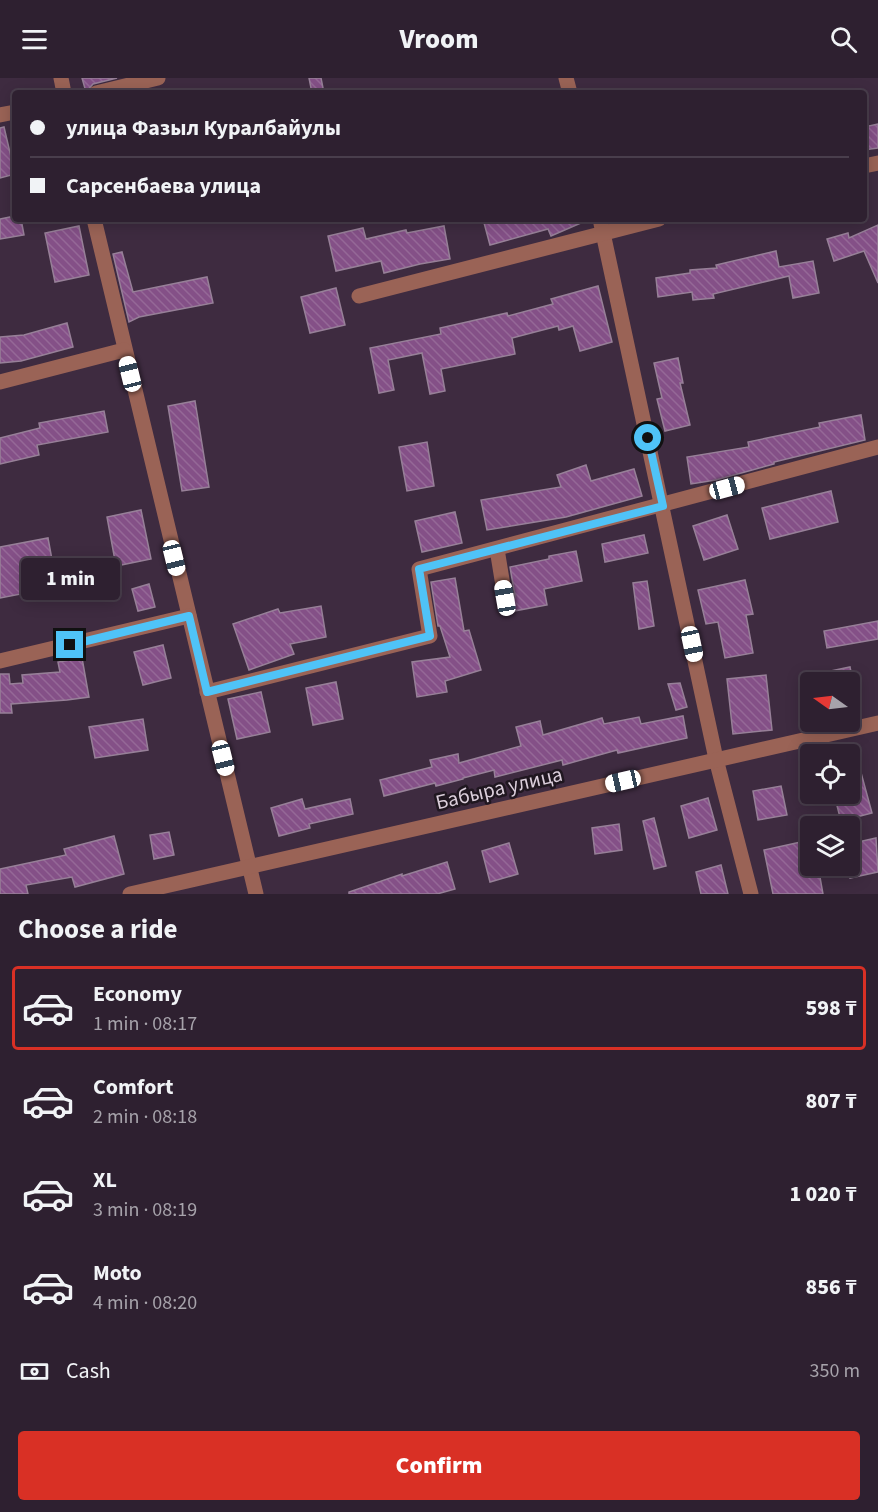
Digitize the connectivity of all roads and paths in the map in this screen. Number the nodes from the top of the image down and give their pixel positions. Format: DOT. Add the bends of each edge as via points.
graph roads {
  1 [pos="158,78"];
  2 [pos="108,90"];
  3 [pos="95,222"];
  4 [pos="634,222"];
  5 [pos="601,226"];
  6 [pos="359,296"];
  7 [pos="124,350"];
  8 [pos="0,382"];
  9 [pos="878,447"];
  10 [pos="663,506"];
  11 [pos="497,549"];
  12 [pos="505,598"];
  13 [pos="189,616"];
  14 [pos="0,660"];
  15 [pos="207,692"];
  16 [pos="878,723"];
  17 [pos="716,759"];
  18 [pos="250,868"];
  19 [pos="130,894"];
  20 [pos="256,894"];
  21 [pos="751,894"];
  1 -- 2 [label="street"];
  3 -- 7 [label="street"];
  4 -- 5 [label="street"];
  5 -- 6 [label="street"];
  5 -- 10 [label="street"];
  7 -- 8 [label="street"];
  7 -- 13 [label="street"];
  9 -- 10 [label="street"];
  10 -- 11 [label="street"];
  10 -- 17 [label="street"];
  11 -- 12 [label="street"];
  11 -- 15 [label="street" via="419,569 430,636"];
  13 -- 14 [label="street"];
  13 -- 15 [label="street"];
  15 -- 18 [label="street"];
  16 -- 17 [label="street, Бабыра улица"];
  17 -- 18 [label="street, Бабыра улица"];
  17 -- 21 [label="street"];
  18 -- 19 [label="street, Бабыра улица"];
  18 -- 20 [label="street"];
}
